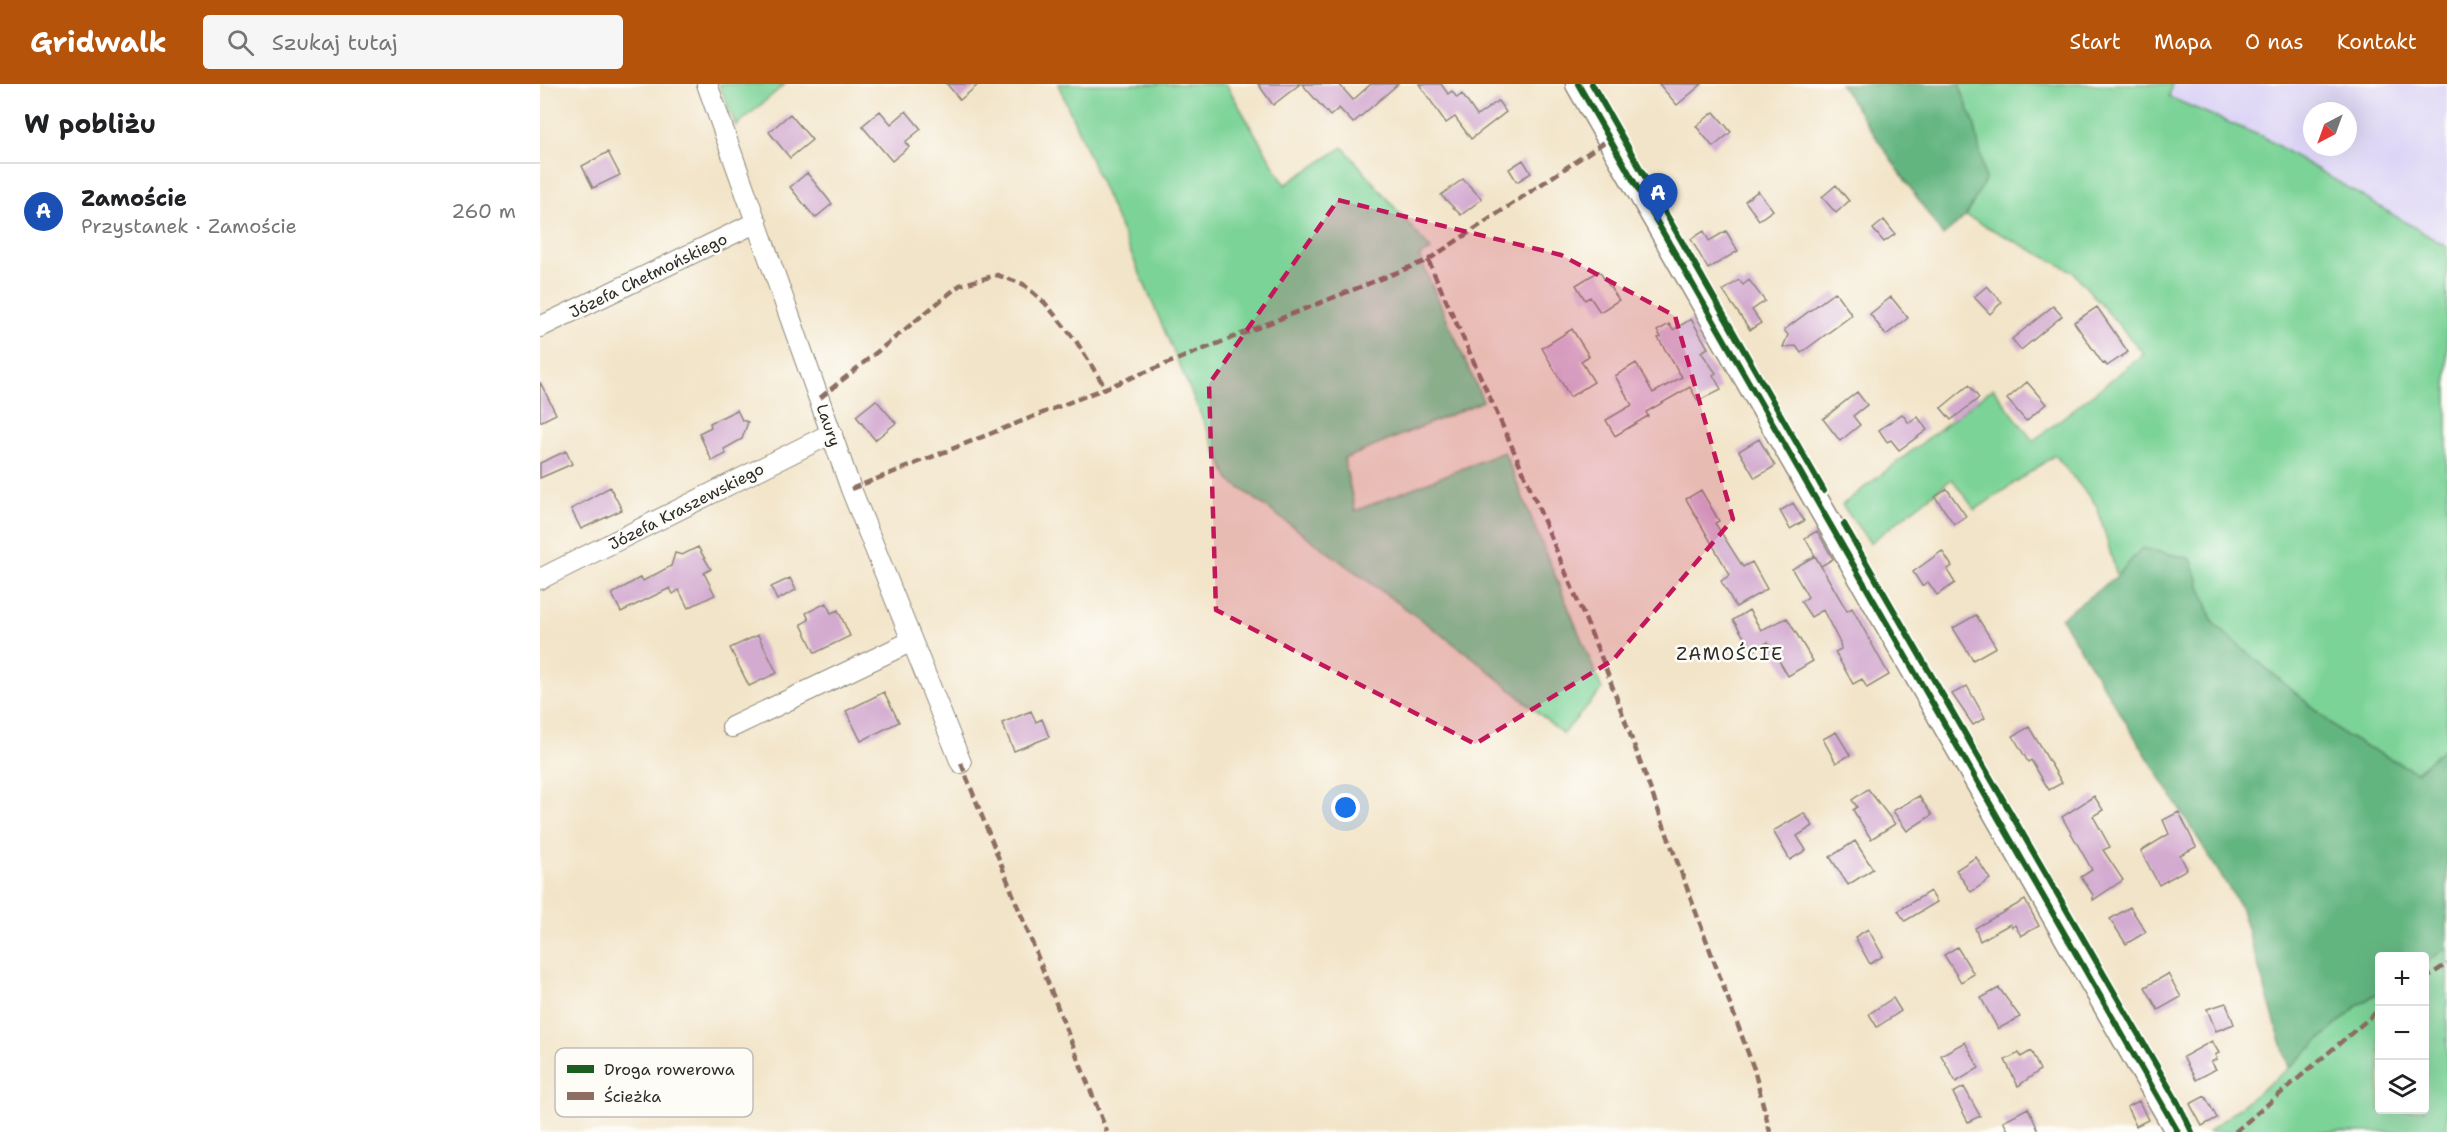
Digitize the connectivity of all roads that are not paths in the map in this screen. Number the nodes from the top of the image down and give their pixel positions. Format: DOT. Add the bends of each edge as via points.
graph roads {
  1 [pos="707,84"];
  2 [pos="1578,84"];
  3 [pos="757,222"];
  4 [pos="540,327"];
  5 [pos="832,433"];
  6 [pos="540,579"];
  7 [pos="912,641"];
  8 [pos="732,727"];
  9 [pos="961,763"];
  10 [pos="2178,1132"];
  1 -- 3 [label="street, Laury"];
  2 -- 10 [label="street"];
  3 -- 4 [label="street, Józefa Chełmońskiego"];
  3 -- 5 [label="street, Laury"];
  5 -- 6 [label="street, Józefa Kraszewskiego"];
  5 -- 7 [label="street, Laury"];
  7 -- 8 [label="street"];
  7 -- 9 [label="street, Laury"];
}
